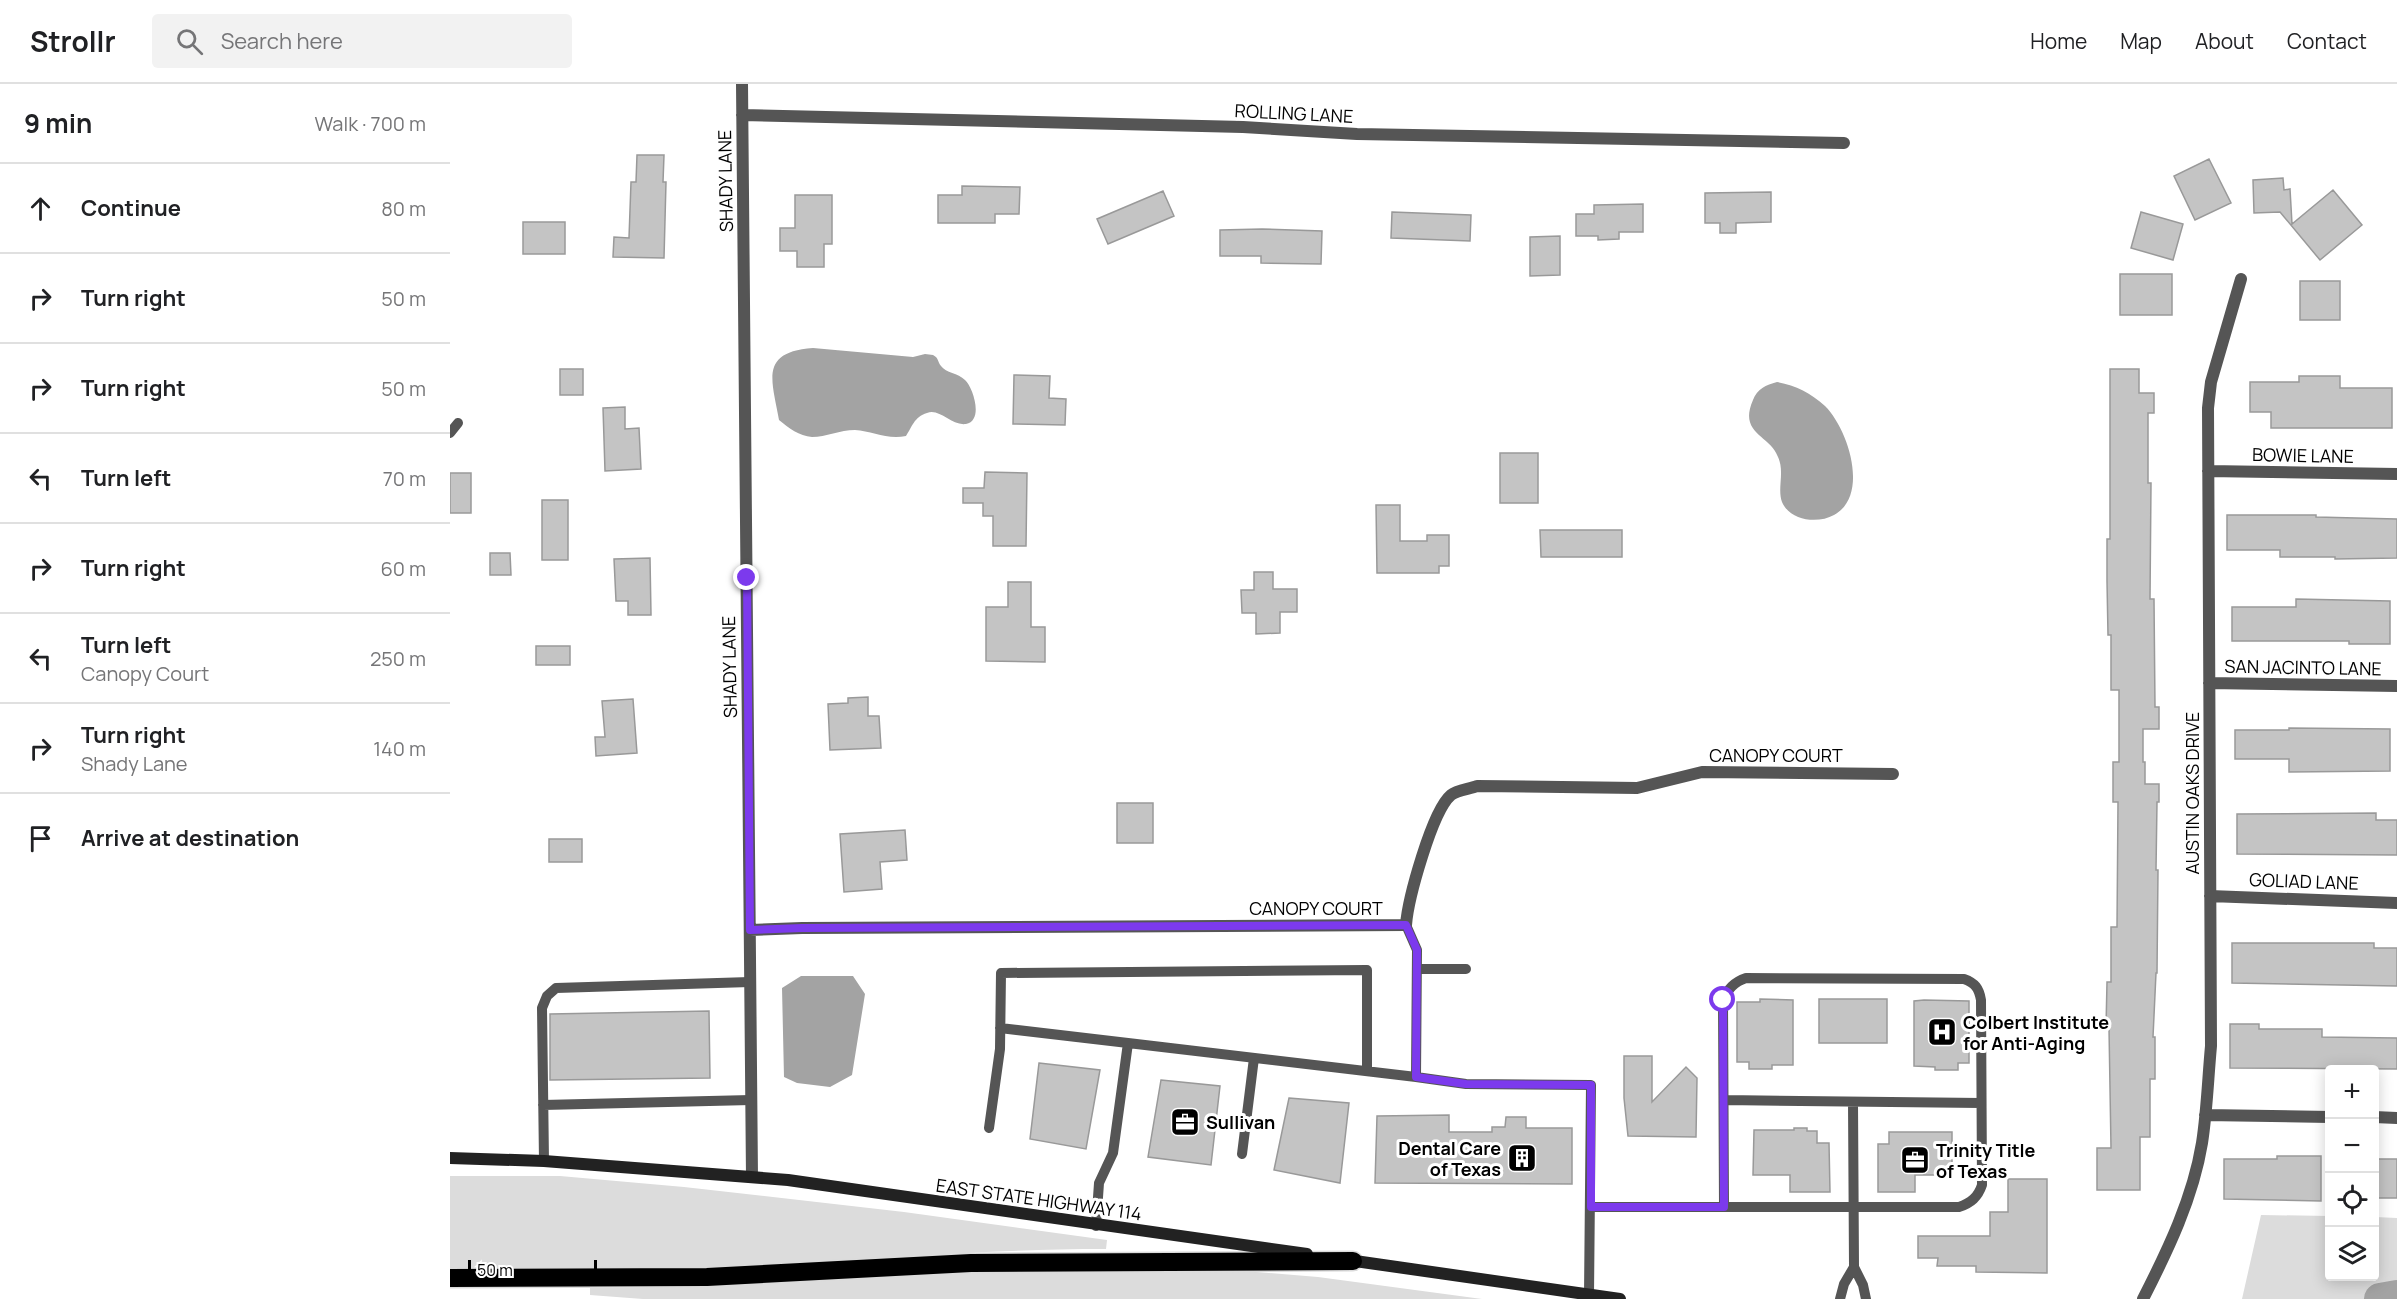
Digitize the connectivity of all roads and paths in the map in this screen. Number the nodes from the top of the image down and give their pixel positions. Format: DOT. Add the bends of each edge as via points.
graph roads {
  1 [pos="742,84"];
  2 [pos="742,115"];
  3 [pos="1844,143"];
  4 [pos="2241,279"];
  5 [pos="458,423"];
  6 [pos="450,433"];
  7 [pos="2208,471"];
  8 [pos="2397,474"];
  9 [pos="2209,683"];
  10 [pos="2397,686"];
  11 [pos="1893,774"];
  12 [pos="2210,896"];
  13 [pos="2397,903"];
  14 [pos="1406,925"];
  15 [pos="750,930"];
  16 [pos="1417,969"];
  17 [pos="1466,969"];
  18 [pos="750,982"];
  19 [pos="1000,1028"];
  20 [pos="1128,1043"];
  21 [pos="1254,1058"];
  22 [pos="1367,1071"];
  23 [pos="1416,1077"];
  24 [pos="751,1100"];
  25 [pos="1724,1100"];
  26 [pos="1853,1102"];
  27 [pos="1981,1103"];
  28 [pos="543,1105"];
  29 [pos="2205,1115"];
  30 [pos="2325,1117"];
  31 [pos="2379,1118"];
  32 [pos="2397,1118"];
  33 [pos="989,1128"];
  34 [pos="1242,1154"];
  35 [pos="450,1158"];
  36 [pos="544,1161"];
  37 [pos="752,1177"];
  38 [pos="1591,1207"];
  39 [pos="1724,1207"];
  40 [pos="1853,1208"];
  41 [pos="1096,1226"];
  42 [pos="1353,1261"];
  43 [pos="1854,1267"];
  44 [pos="450,1278"];
  45 [pos="1589,1295"];
  46 [pos="1620,1299"];
  47 [pos="1840,1299"];
  48 [pos="1866,1299"];
  49 [pos="2143,1299"];
  1 -- 2 [label="street, SHADY LANE"];
  2 -- 3 [label="street, ROLLING LANE" via="1243,127 1357,134"];
  2 -- 15 [label="street, SHADY LANE"];
  4 -- 7 [label="street, AUSTIN OAKS DRIVE" via="2211,382"];
  5 -- 6 [label="lane"];
  7 -- 8 [label="street, BOWIE LANE"];
  7 -- 9 [label="street, AUSTIN OAKS DRIVE"];
  9 -- 10 [label="street, SAN JACINTO LANE"];
  9 -- 12 [label="street, AUSTIN OAKS DRIVE"];
  11 -- 14 [label="street, CANOPY COURT" via="1702,772 1637,788 1477,786 1452,794 1438,811 1408,906"];
  12 -- 13 [label="street, GOLIAD LANE"];
  12 -- 29 [label="street, AUSTIN OAKS DRIVE" via="2211,1046"];
  14 -- 15 [label="street, CANOPY COURT"];
  14 -- 16 [label="lane" via="1417,950"];
  15 -- 18 [label="street, SHADY LANE"];
  16 -- 17 [label="lane"];
  16 -- 23 [label="lane"];
  18 -- 24 [label="street, SHADY LANE"];
  18 -- 28 [label="lane" via="556,988 542,1008"];
  19 -- 20 [label="lane"];
  19 -- 22 [label="lane" via="1001,973 1367,970"];
  19 -- 33 [label="lane"];
  20 -- 21 [label="lane"];
  20 -- 41 [label="lane" via="1113,1153 1099,1183"];
  21 -- 22 [label="lane"];
  21 -- 34 [label="lane"];
  22 -- 23 [label="lane"];
  23 -- 38 [label="lane" via="1466,1084 1591,1085"];
  24 -- 28 [label="lane"];
  24 -- 37 [label="street, SHADY LANE"];
  25 -- 26 [label="lane"];
  25 -- 27 [label="lane" via="1723,1000 1738,981 1952,979 1973,982 1979,990"];
  25 -- 39 [label="lane"];
  26 -- 27 [label="lane"];
  26 -- 40 [label="lane"];
  27 -- 40 [label="lane" via="1982,1185 1969,1203 1959,1207"];
  28 -- 36 [label="lane"];
  29 -- 30 [label="street"];
  29 -- 49 [label="street, AUSTIN OAKS DRIVE" via="2195,1175 2179,1221"];
  31 -- 32 [label="street"];
  35 -- 36 [label="main road, EAST STATE HIGHWAY 114"];
  36 -- 37 [label="main road, EAST STATE HIGHWAY 114"];
  37 -- 41 [label="main road, EAST STATE HIGHWAY 114"];
  38 -- 39 [label="lane"];
  38 -- 45 [label="lane"];
  39 -- 40 [label="lane"];
  40 -- 43 [label="lane"];
  41 -- 42 [label="main road, EAST STATE HIGHWAY 114"];
  42 -- 44 [label="highway" via="971,1263 706,1277"];
  42 -- 45 [label="main road, EAST STATE HIGHWAY 114"];
  43 -- 47 [label="lane"];
  43 -- 48 [label="lane"];
  45 -- 46 [label="main road, EAST STATE HIGHWAY 114"];
}
